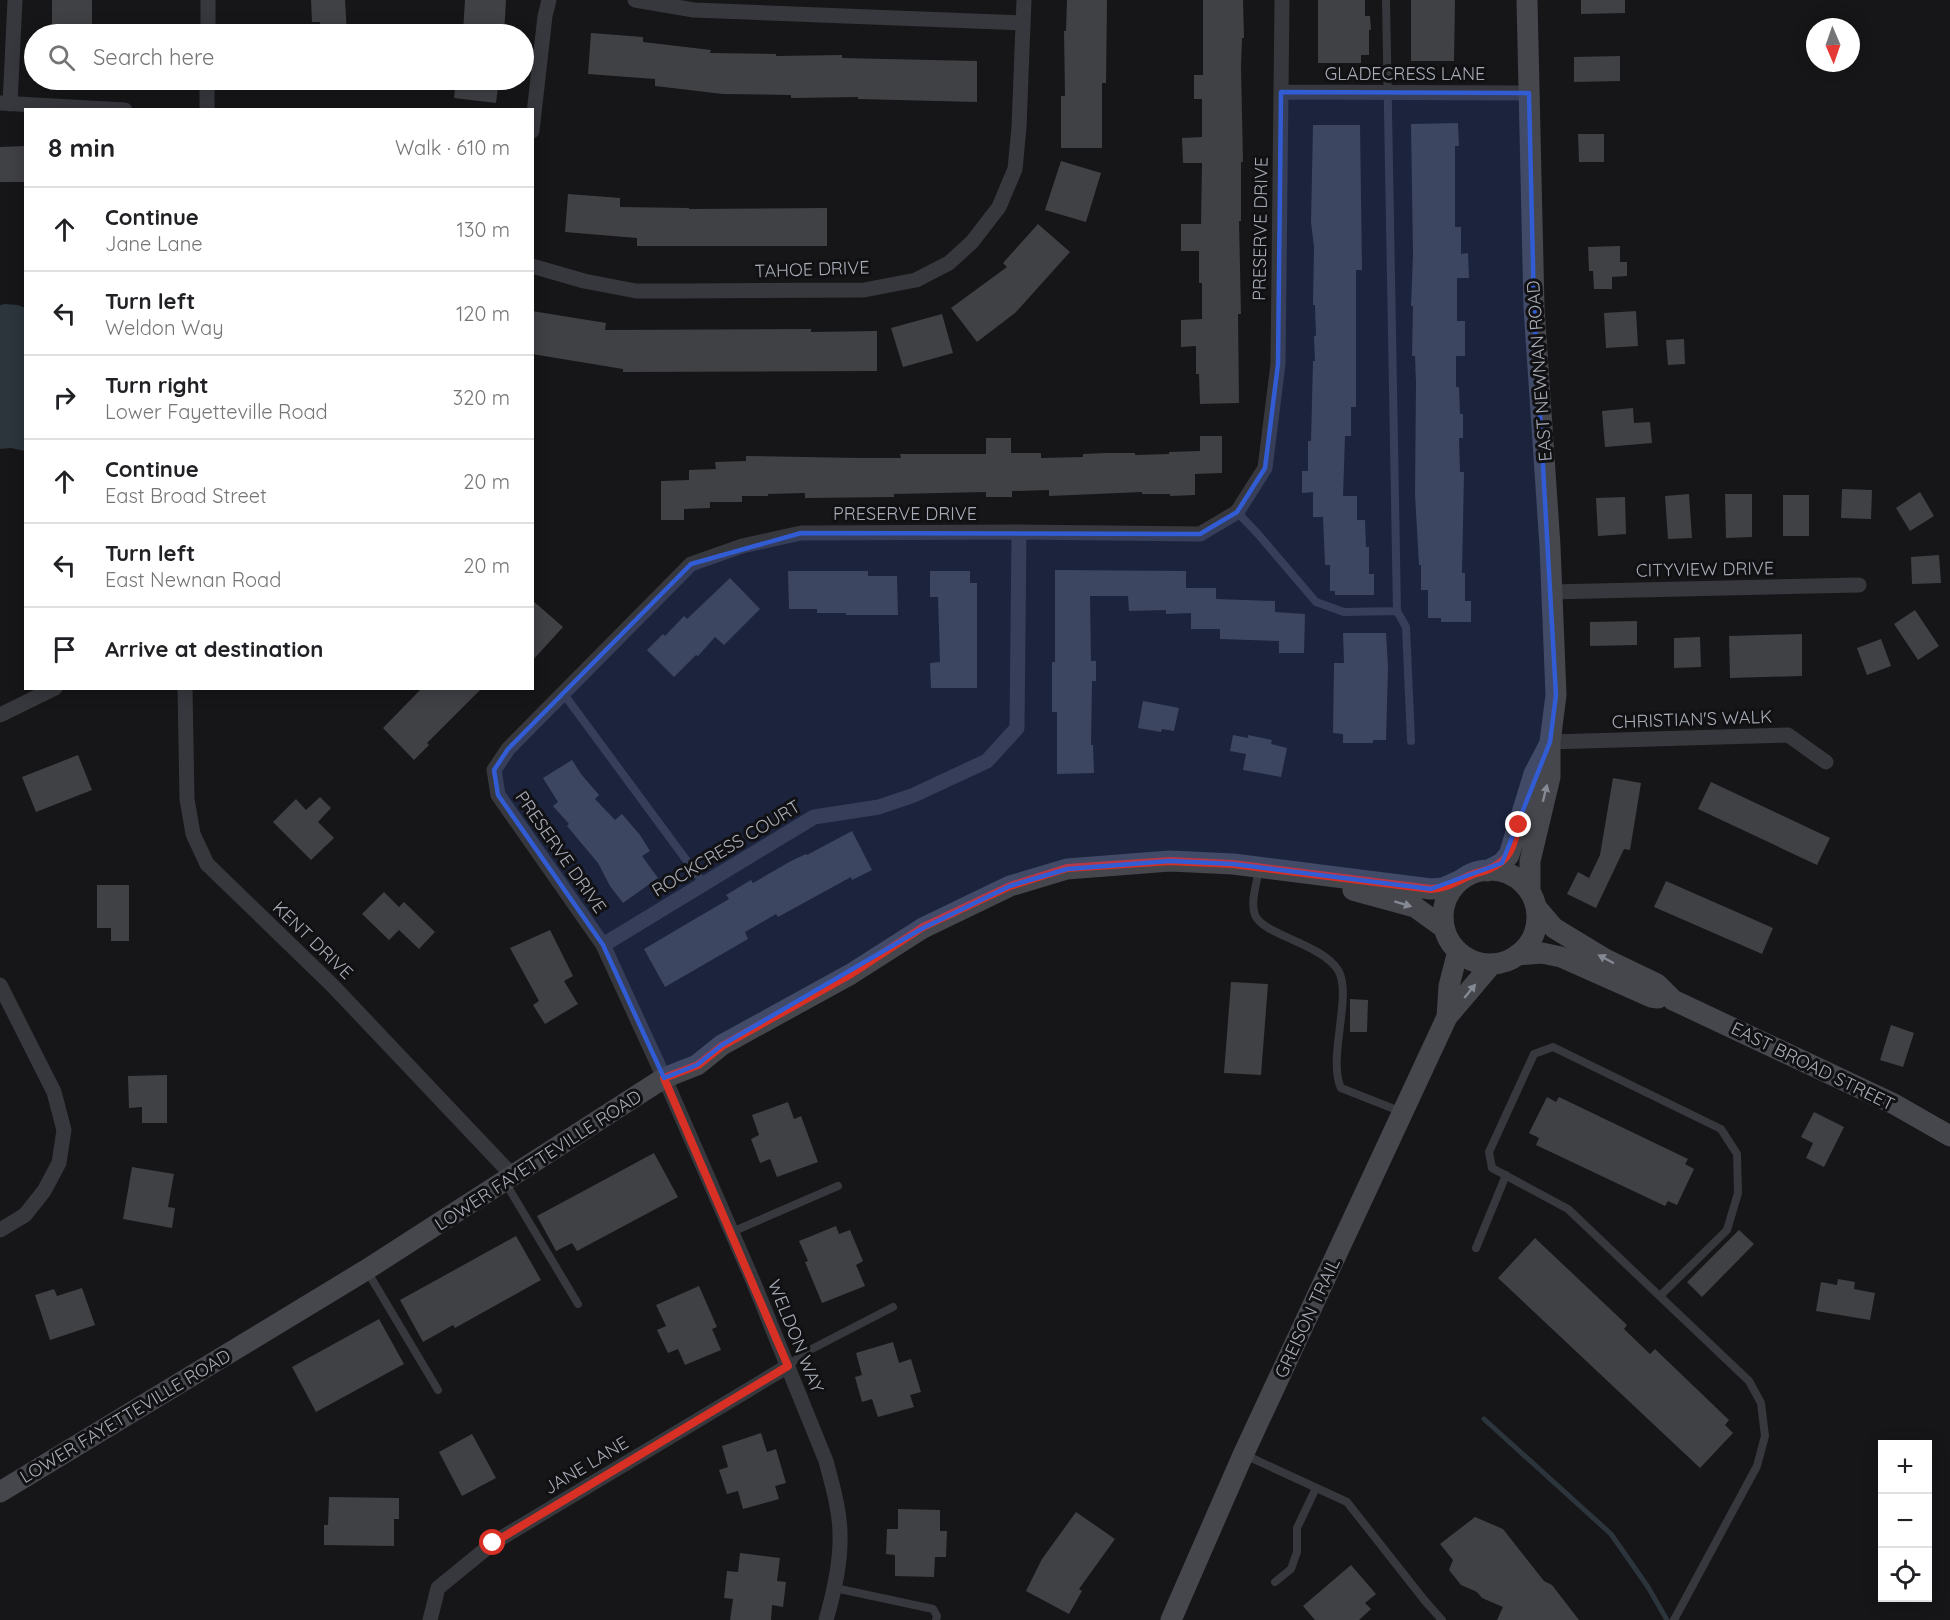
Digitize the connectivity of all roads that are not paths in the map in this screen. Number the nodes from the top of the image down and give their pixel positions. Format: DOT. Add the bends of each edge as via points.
graph roads {
  1 [pos="15,0"];
  2 [pos="208,0"];
  3 [pos="549,0"];
  4 [pos="635,0"];
  5 [pos="1024,0"];
  6 [pos="1282,0"];
  7 [pos="1386,0"];
  8 [pos="1527,0"];
  9 [pos="1023,23"];
  10 [pos="208,24"];
  11 [pos="207,90"];
  12 [pos="1281,92"];
  13 [pos="1387,93"];
  14 [pos="1529,93"];
  15 [pos="5,104"];
  16 [pos="84,108"];
  17 [pos="207,108"];
  18 [pos="534,113"];
  19 [pos="534,267"];
  20 [pos="1237,512"];
  21 [pos="1019,532"];
  22 [pos="1859,585"];
  23 [pos="1551,592"];
  24 [pos="1397,611"];
  25 [pos="51,690"];
  26 [pos="185,690"];
  27 [pos="563,693"];
  28 [pos="0,715"];
  29 [pos="1411,741"];
  30 [pos="1551,742"];
  31 [pos="1826,762"];
  32 [pos="1259,868"];
  33 [pos="1486,871"];
  34 [pos="1308,874"];
  35 [pos="1463,879"];
  36 [pos="704,884"];
  37 [pos="1533,899"];
  38 [pos="1444,928"];
  39 [pos="603,945"];
  40 [pos="1458,951"];
  41 [pos="1517,955"];
  42 [pos="1492,964"];
  43 [pos="0,986"];
  44 [pos="1673,1000"];
  45 [pos="1447,1017"];
  46 [pos="664,1078"];
  47 [pos="1403,1113"];
  48 [pos="1950,1136"];
  49 [pos="1506,1175"];
  50 [pos="509,1179"];
  51 [pos="838,1186"];
  52 [pos="0,1230"];
  53 [pos="732,1233"];
  54 [pos="1476,1248"];
  55 [pos="366,1270"];
  56 [pos="1660,1296"];
  57 [pos="578,1304"];
  58 [pos="892,1307"];
  59 [pos="788,1366"];
  60 [pos="438,1390"];
  61 [pos="1243,1455"];
  62 [pos="1316,1488"];
  63 [pos="0,1492"];
  64 [pos="1275,1582"];
  65 [pos="835,1588"];
  66 [pos="430,1620"];
  67 [pos="826,1620"];
  68 [pos="936,1620"];
  69 [pos="1171,1620"];
  70 [pos="1442,1620"];
  71 [pos="1674,1620"];
  1 -- 15 [label="street"];
  2 -- 10 [label="street"];
  3 -- 18 [label="street"];
  4 -- 9 [label="street" via="694,10"];
  5 -- 9 [label="street, TAHOE DRIVE"];
  6 -- 12 [label="street, PRESERVE DRIVE"];
  7 -- 13 [label="lane"];
  8 -- 14 [label="street, EAST NEWNAN ROAD"];
  9 -- 19 [label="street, TAHOE DRIVE" via="1015,169 999,207 972,242 949,263 916,280 864,290 636,291"];
  11 -- 17 [label="street"];
  12 -- 13 [label="street, GLADECRESS LANE"];
  12 -- 20 [label="street, PRESERVE DRIVE" via="1278,363 1265,468"];
  13 -- 14 [label="street, GLADECRESS LANE"];
  13 -- 24 [label="lane"];
  14 -- 23 [label="street, EAST NEWNAN ROAD" via="1534,308"];
  15 -- 16 [label="street"];
  20 -- 21 [label="street, PRESERVE DRIVE" via="1200,534"];
  20 -- 24 [label="lane" via="1316,602 1344,612"];
  21 -- 27 [label="street, PRESERVE DRIVE" via="801,533 742,546 691,564"];
  21 -- 36 [label="street, ROCKCRESS COURT" via="1017,728 995,753 987,761 914,795 879,807 814,817"];
  22 -- 23 [label="street, CITYVIEW DRIVE"];
  23 -- 30 [label="street, EAST NEWNAN ROAD" via="1556,695"];
  24 -- 29 [label="lane" via="1406,627"];
  25 -- 28 [label="street"];
  26 -- 50 [label="street, KENT DRIVE" via="187,799 193,834 207,864 332,985"];
  27 -- 36 [label="lane"];
  27 -- 39 [label="street, PRESERVE DRIVE" via="508,749 494,770 498,795"];
  30 -- 31 [label="street, CHRISTIAN'S WALK" via="1788,735"];
  30 -- 33 [label="street, EAST NEWNAN ROAD" via="1534,774 1509,855"];
  37 -- 30 [label="street, EAST NEWNAN ROAD, one-way" via="1530,861 1550,777"];
  32 -- 34 [label="street, LOWER FAYETTEVILLE ROAD"];
  32 -- 46 [label="street, LOWER FAYETTEVILLE ROAD" via="1170,861 1128,863 1067,868 1010,886 923,927 851,974 722,1046 698,1065"];
  32 -- 47 [label="lane" via="1255,915 1263,925 1328,958 1339,972 1341,1088"];
  33 -- 35 [label="street"];
  33 -- 37 [label="street, EAST BROAD STREET" via="1511,875"];
  34 -- 35 [label="street, LOWER FAYETTEVILLE ROAD" via="1431,889"];
  34 -- 38 [label="street, LOWER FAYETTEVILLE ROAD, one-way" via="1332,885 1415,907"];
  35 -- 38 [label="street" via="1446,901"];
  36 -- 39 [label="street, ROCKCRESS COURT"];
  37 -- 41 [label="street" via="1537,916 1534,934"];
  44 -- 37 [label="street, EAST BROAD STREET, one-way" via="1657,984 1554,928"];
  38 -- 40 [label="street"];
  39 -- 46 [label="street, PRESERVE DRIVE"];
  40 -- 42 [label="street" via="1474,961"];
  40 -- 45 [label="street, GREISON TRAIL" via="1449,986"];
  41 -- 42 [label="street, EAST BROAD STREET"];
  41 -- 44 [label="street, EAST BROAD STREET" via="1542,953 1561,957 1651,997"];
  45 -- 42 [label="street, GREISON TRAIL, one-way"];
  43 -- 52 [label="street" via="54,1092 64,1130 59,1163 44,1191 25,1215"];
  44 -- 48 [label="street, EAST BROAD STREET" via="1894,1104"];
  45 -- 47 [label="street, GREISON TRAIL"];
  46 -- 50 [label="street, LOWER FAYETTEVILLE ROAD"];
  46 -- 53 [label="street, WELDON WAY"];
  47 -- 61 [label="street, GREISON TRAIL"];
  49 -- 54 [label="lane"];
  49 -- 56 [label="lane" via="1568,1209"];
  49 -- 56 [label="lane" via="1492,1168 1489,1152 1534,1054 1553,1047 1721,1129 1737,1154 1738,1193 1728,1230"];
  50 -- 55 [label="street, LOWER FAYETTEVILLE ROAD"];
  50 -- 57 [label="lane"];
  51 -- 53 [label="lane"];
  53 -- 59 [label="street, WELDON WAY"];
  55 -- 60 [label="lane"];
  55 -- 63 [label="street, LOWER FAYETTEVILLE ROAD"];
  56 -- 71 [label="lane" via="1749,1381 1761,1403 1765,1436 1757,1466"];
  58 -- 59 [label="lane" via="804,1353"];
  59 -- 65 [label="street, WELDON WAY" via="833,1487 840,1533"];
  59 -- 66 [label="street, JANE LANE" via="493,1543 438,1588"];
  61 -- 62 [label="lane"];
  61 -- 69 [label="street, GREISON TRAIL"];
  62 -- 64 [label="lane" via="1297,1528 1297,1552 1291,1569"];
  62 -- 70 [label="lane" via="1347,1502"];
  65 -- 67 [label="street, WELDON WAY"];
  65 -- 68 [label="lane" via="933,1609"];
}
